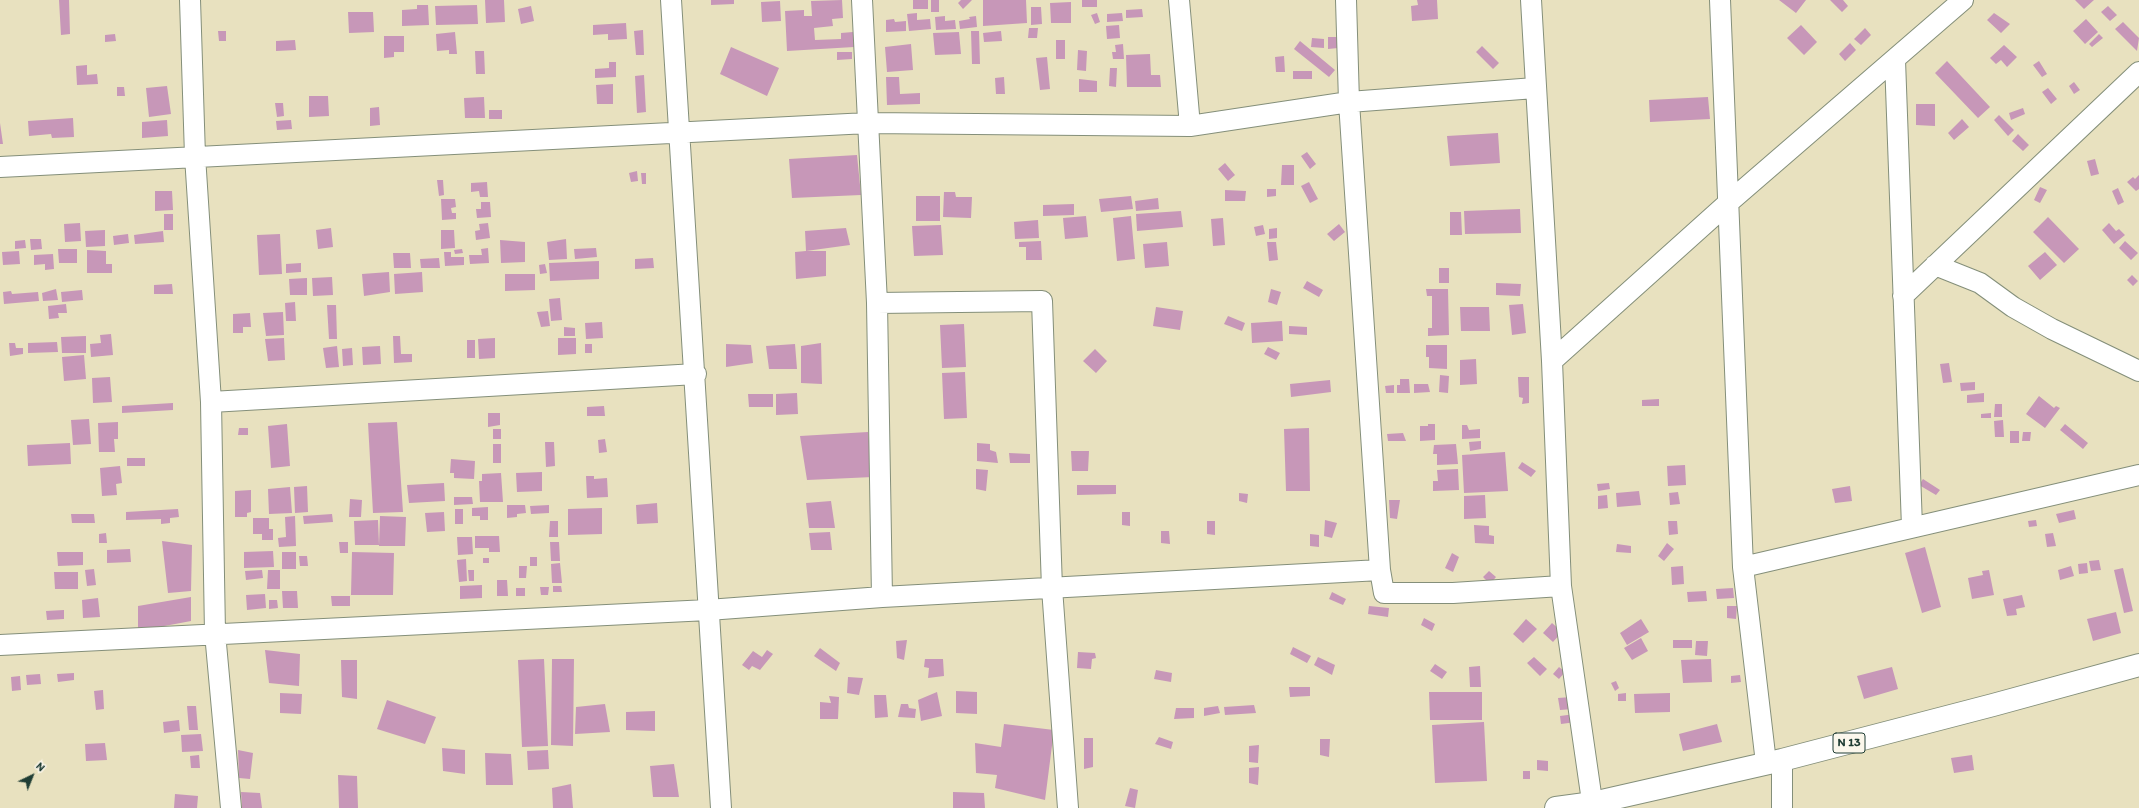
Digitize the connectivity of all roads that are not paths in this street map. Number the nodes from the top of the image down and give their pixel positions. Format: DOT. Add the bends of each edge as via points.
graph roads {
  1 [pos="190,0"];
  2 [pos="671,0"];
  3 [pos="862,0"];
  4 [pos="1179,0"];
  5 [pos="1346,0"];
  6 [pos="1532,0"];
  7 [pos="1720,0"];
  8 [pos="1963,0"];
  9 [pos="1895,60"];
  10 [pos="2139,72"];
  11 [pos="1535,88"];
  12 [pos="1349,102"];
  13 [pos="868,123"];
  14 [pos="1190,126"];
  15 [pos="680,132"];
  16 [pos="195,156"];
  17 [pos="0,167"];
  18 [pos="1728,203"];
  19 [pos="1935,265"];
  20 [pos="1904,296"];
  21 [pos="877,303"];
  22 [pos="1552,362"];
  23 [pos="2139,371"];
  24 [pos="696,374"];
  25 [pos="211,402"];
  26 [pos="2139,475"];
  27 [pos="1912,527"];
  28 [pos="1743,568"];
  29 [pos="1380,570"];
  30 [pos="1561,586"];
  31 [pos="1052,588"];
  32 [pos="882,597"];
  33 [pos="708,610"];
  34 [pos="215,633"];
  35 [pos="0,645"];
  36 [pos="2139,665"];
  37 [pos="1774,761"];
  38 [pos="1593,805"];
  39 [pos="231,808"];
  40 [pos="721,808"];
  41 [pos="1068,808"];
  42 [pos="1556,808"];
  43 [pos="1782,808"];
  1 -- 16 [label="street"];
  2 -- 15 [label="street"];
  3 -- 13 [label="street"];
  4 -- 14 [label="street"];
  5 -- 12 [label="street"];
  6 -- 11 [label="street"];
  7 -- 18 [label="street"];
  8 -- 9 [label="street"];
  9 -- 18 [label="street"];
  9 -- 20 [label="street"];
  10 -- 19 [label="street"];
  11 -- 12 [label="street"];
  11 -- 22 [label="street"];
  12 -- 14 [label="street"];
  12 -- 29 [label="street"];
  13 -- 14 [label="street"];
  13 -- 15 [label="street"];
  13 -- 21 [label="street"];
  15 -- 16 [label="street"];
  15 -- 24 [label="street"];
  16 -- 17 [label="street"];
  16 -- 25 [label="street"];
  18 -- 22 [label="street"];
  18 -- 28 [label="street"];
  19 -- 20 [label="street"];
  19 -- 23 [label="street" via="1980,283 2052,329"];
  20 -- 27 [label="street"];
  21 -- 31 [label="street" via="1042,300"];
  21 -- 32 [label="street"];
  22 -- 30 [label="street"];
  24 -- 25 [label="street"];
  24 -- 33 [label="street"];
  25 -- 34 [label="street"];
  26 -- 27 [label="street"];
  27 -- 28 [label="street"];
  28 -- 37 [label="street"];
  29 -- 30 [label="street" via="1384,593 1453,593"];
  29 -- 31 [label="street"];
  30 -- 38 [label="street"];
  31 -- 32 [label="street"];
  31 -- 41 [label="street"];
  32 -- 33 [label="street"];
  33 -- 34 [label="street"];
  33 -- 40 [label="street"];
  34 -- 35 [label="street"];
  34 -- 39 [label="street"];
  36 -- 37 [label="main road, N 13"];
  37 -- 38 [label="main road, N 13"];
  37 -- 43 [label="street"];
  38 -- 42 [label="main road, N 13"];
}
